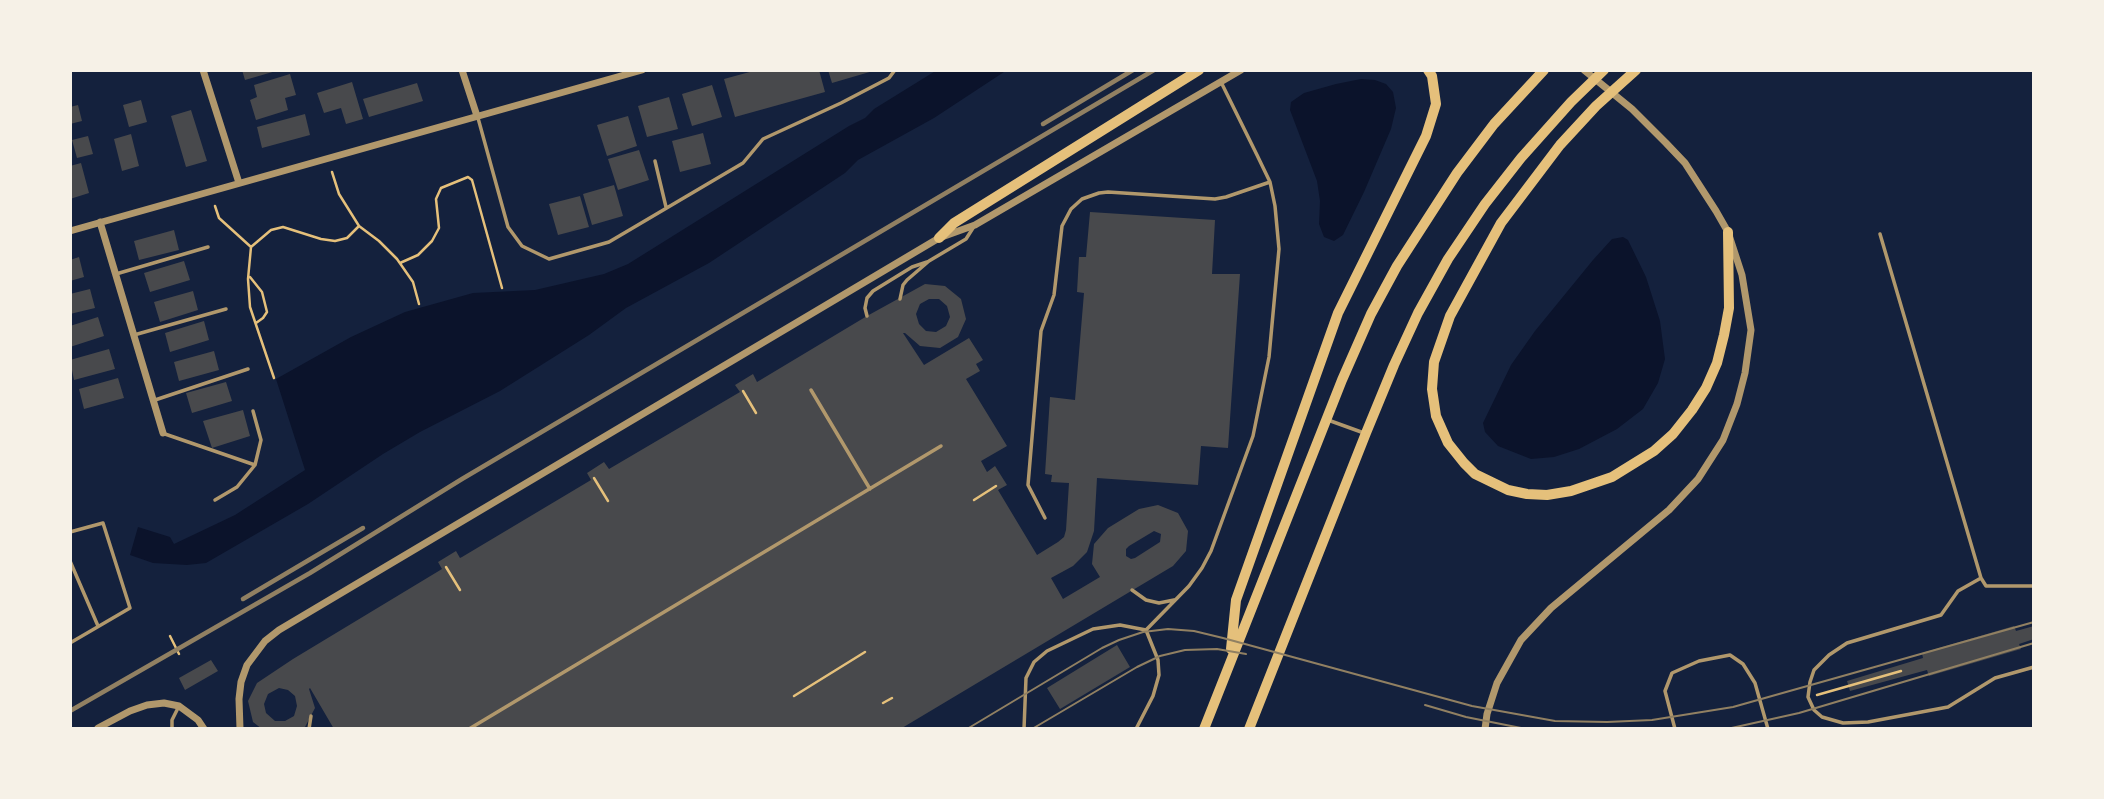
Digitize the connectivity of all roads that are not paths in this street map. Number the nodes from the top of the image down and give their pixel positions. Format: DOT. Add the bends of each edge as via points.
graph roads {
  1 [pos="203,70"];
  2 [pos="461,70"];
  3 [pos="642,70"];
  4 [pos="895,70"];
  5 [pos="1199,70"];
  6 [pos="1241,70"];
  7 [pos="1428,70"];
  8 [pos="1544,70"];
  9 [pos="1584,70"];
  10 [pos="1604,70"];
  11 [pos="1636,70"];
  12 [pos="1220,82"];
  13 [pos="477,116"];
  14 [pos="655,161"];
  15 [pos="1269,182"];
  16 [pos="239,183"];
  17 [pos="666,207"];
  18 [pos="100,222"];
  19 [pos="975,225"];
  20 [pos="70,231"];
  21 [pos="1728,232"];
  22 [pos="1880,234"];
  23 [pos="939,238"];
  24 [pos="208,247"];
  25 [pos="929,261"];
  26 [pos="116,274"];
  27 [pos="900,299"];
  28 [pos="226,309"];
  29 [pos="867,316"];
  30 [pos="134,335"];
  31 [pos="248,369"];
  32 [pos="811,390"];
  33 [pos="153,401"];
  34 [pos="253,411"];
  35 [pos="1326,419"];
  36 [pos="163,433"];
  37 [pos="1366,433"];
  38 [pos="941,446"];
  39 [pos="255,465"];
  40 [pos="870,489"];
  41 [pos="215,500"];
  42 [pos="1045,518"];
  43 [pos="70,531"];
  44 [pos="70,561"];
  45 [pos="1980,578"];
  46 [pos="2034,586"];
  47 [pos="1132,590"];
  48 [pos="1176,600"];
  49 [pos="98,626"];
  50 [pos="1146,629"];
  51 [pos="70,643"];
  52 [pos="1230,662"];
  53 [pos="2034,667"];
  54 [pos="178,706"];
  55 [pos="311,716"];
  56 [pos="239,718"];
  57 [pos="98,728"];
  58 [pos="172,729"];
  59 [pos="204,729"];
  60 [pos="240,729"];
  61 [pos="246,729"];
  62 [pos="309,729"];
  63 [pos="469,729"];
  64 [pos="1024,729"];
  65 [pos="1136,729"];
  66 [pos="1204,729"];
  67 [pos="1249,729"];
  68 [pos="1485,729"];
  69 [pos="1675,729"];
  70 [pos="1768,729"];
  1 -- 16 [label="street"];
  2 -- 13 [label="street"];
  3 -- 13 [label="street"];
  4 -- 17 [label="lane" via="853,97 763,139 743,163"];
  5 -- 23 [label="main road" via="954,223"];
  6 -- 12 [label="street"];
  7 -- 52 [label="main road" via="1436,104 1426,136 1338,313 1236,600"];
  8 -- 35 [label="main road" via="1494,124 1429,214 1371,314"];
  9 -- 21 [label="street" via="1632,109 1685,163"];
  10 -- 37 [label="main road" via="1521,158 1448,259 1413,323"];
  11 -- 21 [label="main road" via="1560,145 1501,223 1450,316 1434,362 1432,389 1436,416 1448,443 1464,463 1475,474 1508,490 1547,495 1612,477 1654,451 1692,410 1717,363 1729,308"];
  12 -- 15 [label="lane"];
  12 -- 19 [label="street"];
  13 -- 16 [label="street"];
  13 -- 17 [label="lane" via="508,227 522,246 549,260 609,242"];
  14 -- 17 [label="lane"];
  15 -- 42 [label="lane" via="1215,199 1099,193 1071,209 1062,226 1054,295 1041,331 1031,446 1028,485"];
  15 -- 48 [label="lane" via="1279,249 1269,357 1259,407 1244,465 1211,551"];
  16 -- 18 [label="street"];
  18 -- 20 [label="street"];
  18 -- 26 [label="street"];
  19 -- 23 [label="street"];
  19 -- 25 [label="lane" via="965,239"];
  21 -- 68 [label="street" via="1742,275 1751,330 1745,373 1723,440 1698,480 1669,510 1551,608 1521,640 1497,683"];
  22 -- 45 [label="lane"];
  23 -- 56 [label="street" via="279,630 247,665"];
  24 -- 26 [label="lane"];
  25 -- 27 [label="lane" via="903,285"];
  25 -- 29 [label="lane" via="873,291 867,298"];
  26 -- 30 [label="street"];
  28 -- 30 [label="lane"];
  30 -- 33 [label="street"];
  31 -- 33 [label="lane"];
  32 -- 40 [label="lane"];
  33 -- 36 [label="street"];
  34 -- 39 [label="lane" via="261,440"];
  35 -- 37 [label="lane"];
  35 -- 52 [label="main road"];
  36 -- 39 [label="lane"];
  37 -- 67 [label="main road"];
  38 -- 40 [label="lane"];
  39 -- 41 [label="lane" via="237,487"];
  40 -- 63 [label="lane"];
  43 -- 49 [label="lane" via="103,523 130,608"];
  44 -- 49 [label="lane"];
  45 -- 46 [label="lane" via="1986,586"];
  45 -- 53 [label="lane" via="1958,591 1941,615 1847,643 1829,655 1814,670 1808,698 1814,710 1843,723 1948,707 1995,678"];
  47 -- 48 [label="lane" via="1159,603"];
  48 -- 50 [label="lane"];
  49 -- 51 [label="lane"];
  50 -- 64 [label="lane" via="1120,625 1093,629 1034,662 1026,678"];
  50 -- 65 [label="lane" via="1159,675"];
  52 -- 66 [label="main road"];
  54 -- 57 [label="street" via="164,702 148,705"];
  54 -- 58 [label="lane"];
  54 -- 59 [label="street"];
  55 -- 62 [label="lane"];
  56 -- 60 [label="street"];
  56 -- 61 [label="lane"];
  69 -- 70 [label="lane" via="1665,691 1672,673 1699,661 1730,656 1743,664 1755,683"];
}
